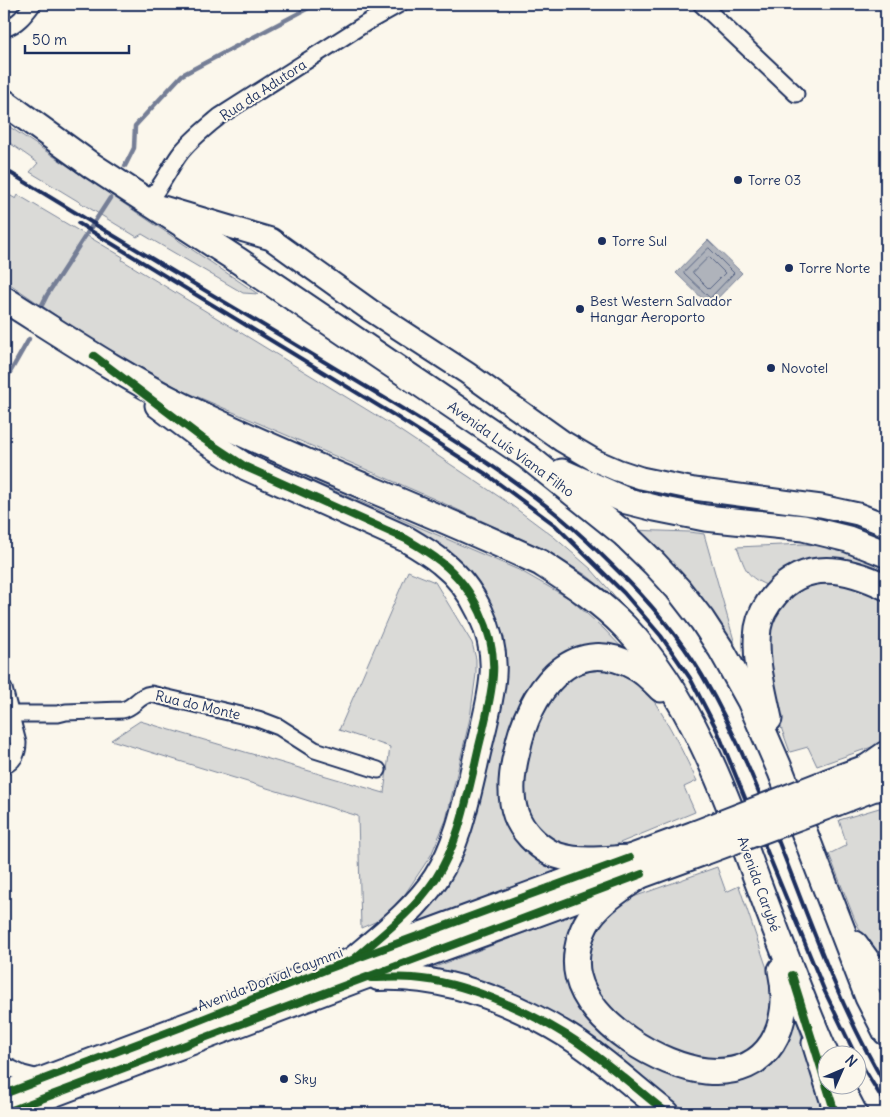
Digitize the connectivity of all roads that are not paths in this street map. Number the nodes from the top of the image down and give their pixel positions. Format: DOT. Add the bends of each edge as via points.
graph roads {
  1 [pos="33,4"];
  2 [pos="400,4"];
  3 [pos="710,7"];
  4 [pos="4,29"];
  5 [pos="4,93"];
  6 [pos="796,94"];
  7 [pos="4,102"];
  8 [pos="29,119"];
  9 [pos="152,203"];
  10 [pos="4,299"];
  11 [pos="94,356"];
  12 [pos="526,456"];
  13 [pos="886,525"];
  14 [pos="886,554"];
  15 [pos="886,587"];
  16 [pos="4,689"];
  17 [pos="685,711"];
  18 [pos="11,714"];
  19 [pos="5,766"];
  20 [pos="378,770"];
  21 [pos="781,772"];
  22 [pos="882,773"];
  23 [pos="636,866"];
  24 [pos="766,904"];
  25 [pos="839,924"];
  26 [pos="356,970"];
  27 [pos="792,976"];
  28 [pos="886,979"];
  29 [pos="886,1032"];
  30 [pos="821,1044"];
  31 [pos="4,1065"];
  32 [pos="43,1079"];
  33 [pos="4,1094"];
  34 [pos="844,1094"];
  35 [pos="4,1113"];
  36 [pos="668,1113"];
  37 [pos="835,1113"];
  38 [pos="854,1113"];
  1 -- 4 [label="street" via="15,23"];
  2 -- 9 [label="street, Rua da Adutora" via="220,116 181,152"];
  3 -- 6 [label="street"];
  5 -- 8 [label="main road, Avenida Luís Viana Filho"];
  7 -- 8 [label="highway, Avenida Luís Viana Filho"];
  8 -- 9 [label="highway, Avenida Luís Viana Filho" via="91,165"];
  9 -- 12 [label="highway, Avenida Luís Viana Filho"];
  9 -- 13 [label="main road, Avenida Luís Viana Filho" via="271,239 370,310 596,461 641,478 694,489 821,506 858,514"];
  10 -- 11 [label="highway"];
  11 -- 17 [label="highway" via="184,406 540,563 570,581 624,626 647,652"];
  11 -- 26 [label="highway" via="202,438 246,467 423,548 453,573 480,611 488,632 493,673 465,808 457,832 448,855 421,898"];
  12 -- 14 [label="highway" via="627,501 705,518 803,528 848,539"];
  12 -- 21 [label="highway, Avenida Luís Viana Filho" via="624,534 678,589 736,674"];
  15 -- 21 [label="highway" via="851,573 819,570 793,579 768,603 758,628 757,651"];
  16 -- 18 [label="street"];
  17 -- 23 [label="highway" via="636,667 600,656 565,666 553,677 530,710 520,734 513,796 516,815 534,842 566,858"];
  17 -- 24 [label="highway, Avenida Carybé" via="732,812"];
  18 -- 19 [label="street" via="18,751"];
  18 -- 20 [label="street, Rua do Monte" via="122,710 151,694 258,719 280,728 315,750"];
  21 -- 25 [label="highway"];
  22 -- 23 [label="main road, Avenida Dorival Caymmi, bridge"];
  23 -- 24 [label="highway" via="586,923 577,958 578,977 596,1010 625,1037 647,1051 689,1068 725,1071 739,1068 765,1052 774,1041 781,1026 785,998"];
  23 -- 26 [label="main road, Avenida Dorival Caymmi"];
  24 -- 27 [label="highway, Avenida Carybé"];
  25 -- 28 [label="highway" via="868,962"];
  25 -- 29 [label="highway" via="868,997"];
  26 -- 32 [label="main road, Avenida Dorival Caymmi" via="195,1022"];
  26 -- 35 [label="main road, Avenida Dorival Caymmi"];
  26 -- 36 [label="main road" via="444,983 510,1006 569,1037"];
  27 -- 30 [label="highway, Avenida Carybé"];
  27 -- 37 [label="main road"];
  31 -- 32 [label="street"];
  32 -- 33 [label="main road, Avenida Dorival Caymmi"];
  34 -- 38 [label="highway"];
}
